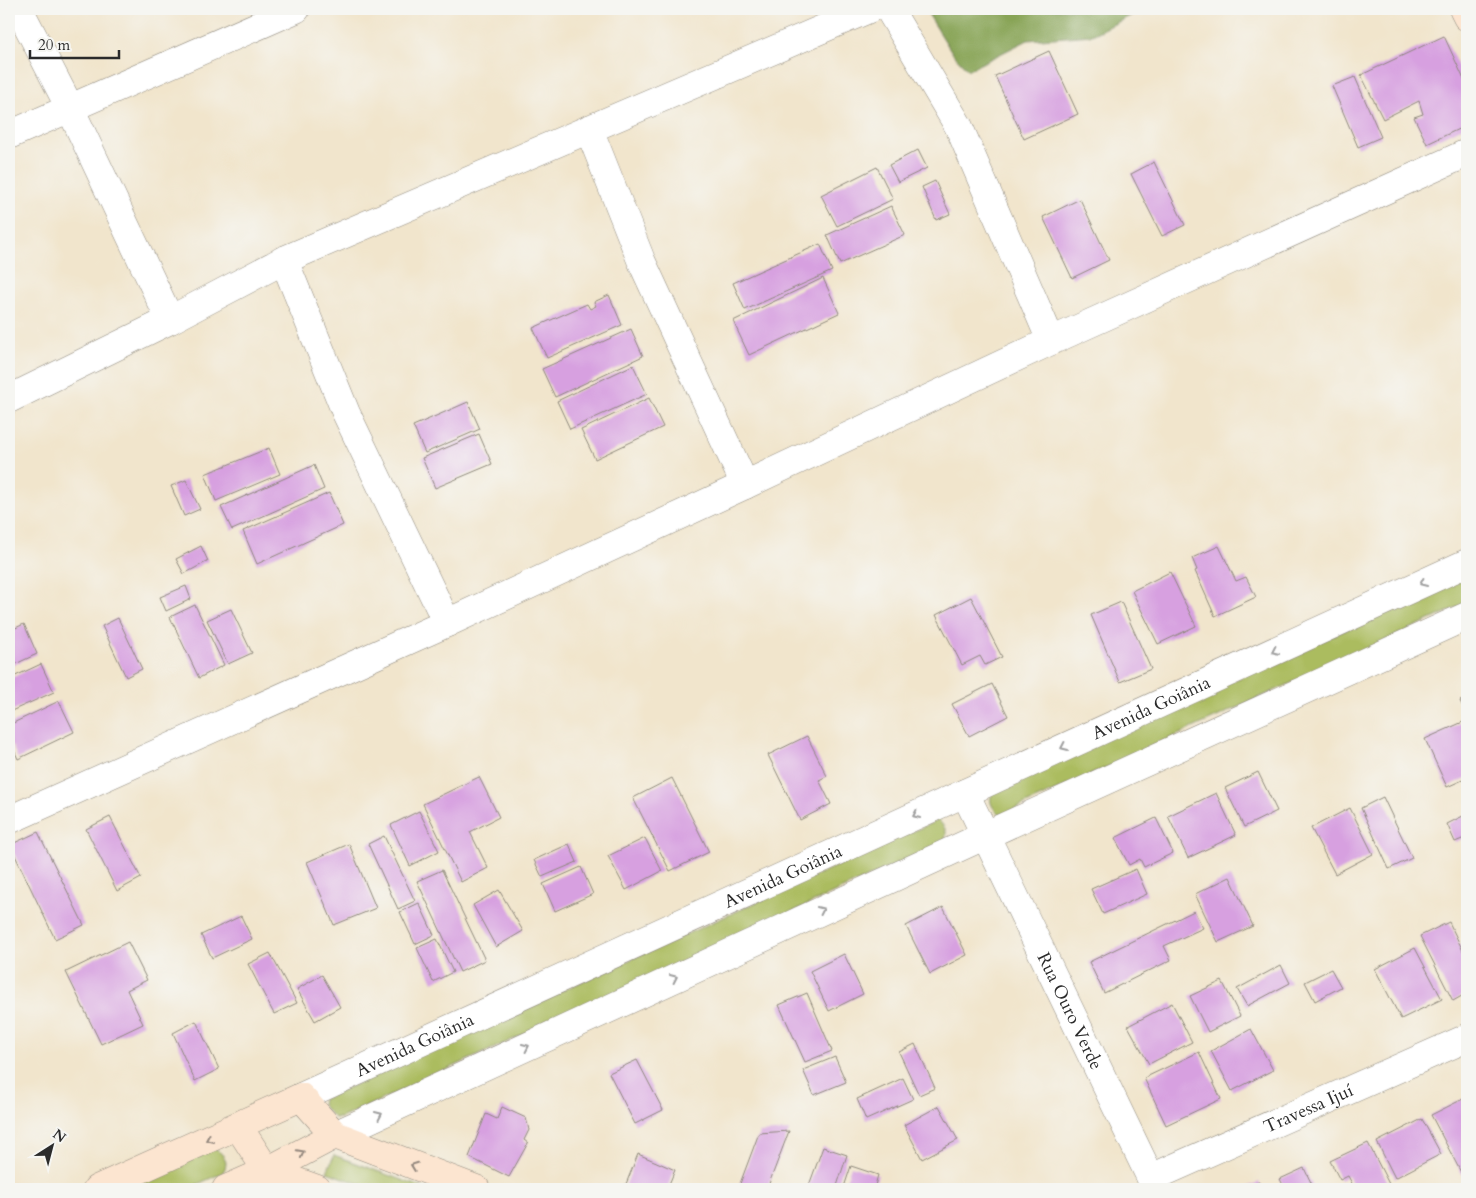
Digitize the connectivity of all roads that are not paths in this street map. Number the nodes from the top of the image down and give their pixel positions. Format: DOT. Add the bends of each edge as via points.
graph roads {
  1 [pos="19,9"];
  2 [pos="296,9"];
  3 [pos="869,9"];
  4 [pos="888,9"];
  5 [pos="1463,9"];
  6 [pos="1467,17"];
  7 [pos="70,108"];
  8 [pos="589,128"];
  9 [pos="9,135"];
  10 [pos="1467,153"];
  11 [pos="284,260"];
  12 [pos="170,320"];
  13 [pos="1051,341"];
  14 [pos="9,399"];
  15 [pos="745,485"];
  16 [pos="1467,563"];
  17 [pos="1467,616"];
  18 [pos="447,623"];
  19 [pos="965,792"];
  20 [pos="9,820"];
  21 [pos="986,835"];
  22 [pos="1467,1038"];
  23 [pos="300,1097"];
  24 [pos="238,1126"];
  25 [pos="334,1135"];
  26 [pos="271,1180"];
  27 [pos="1153,1184"];
  28 [pos="97,1189"];
  29 [pos="226,1189"];
  30 [pos="317,1189"];
  31 [pos="476,1189"];
  1 -- 7 [label="street"];
  2 -- 7 [label="street"];
  3 -- 8 [label="street"];
  4 -- 13 [label="street" via="959,127"];
  5 -- 6 [label="street"];
  7 -- 9 [label="street"];
  7 -- 12 [label="street"];
  8 -- 11 [label="street"];
  8 -- 15 [label="street" via="641,260"];
  10 -- 13 [label="street"];
  11 -- 12 [label="street"];
  11 -- 18 [label="street" via="346,414"];
  12 -- 14 [label="street"];
  13 -- 15 [label="street"];
  15 -- 18 [label="street"];
  16 -- 19 [label="street, Avenida Goiânia, one-way"];
  17 -- 21 [label="street"];
  18 -- 20 [label="street"];
  19 -- 21 [label="street, Rua Ouro Verde"];
  19 -- 23 [label="street, Avenida Goiânia, one-way"];
  25 -- 21 [label="street, one-way"];
  21 -- 27 [label="street, Rua Ouro Verde"];
  22 -- 27 [label="street, Travessa Ijuí"];
  23 -- 24 [label="street, Avenida Goiânia"];
  23 -- 25 [label="street"];
  24 -- 26 [label="street"];
  24 -- 28 [label="street, Avenida Goiânia, one-way"];
  26 -- 25 [label="street, one-way"];
  31 -- 25 [label="street, one-way"];
  26 -- 29 [label="street"];
  26 -- 30 [label="street"];
}
